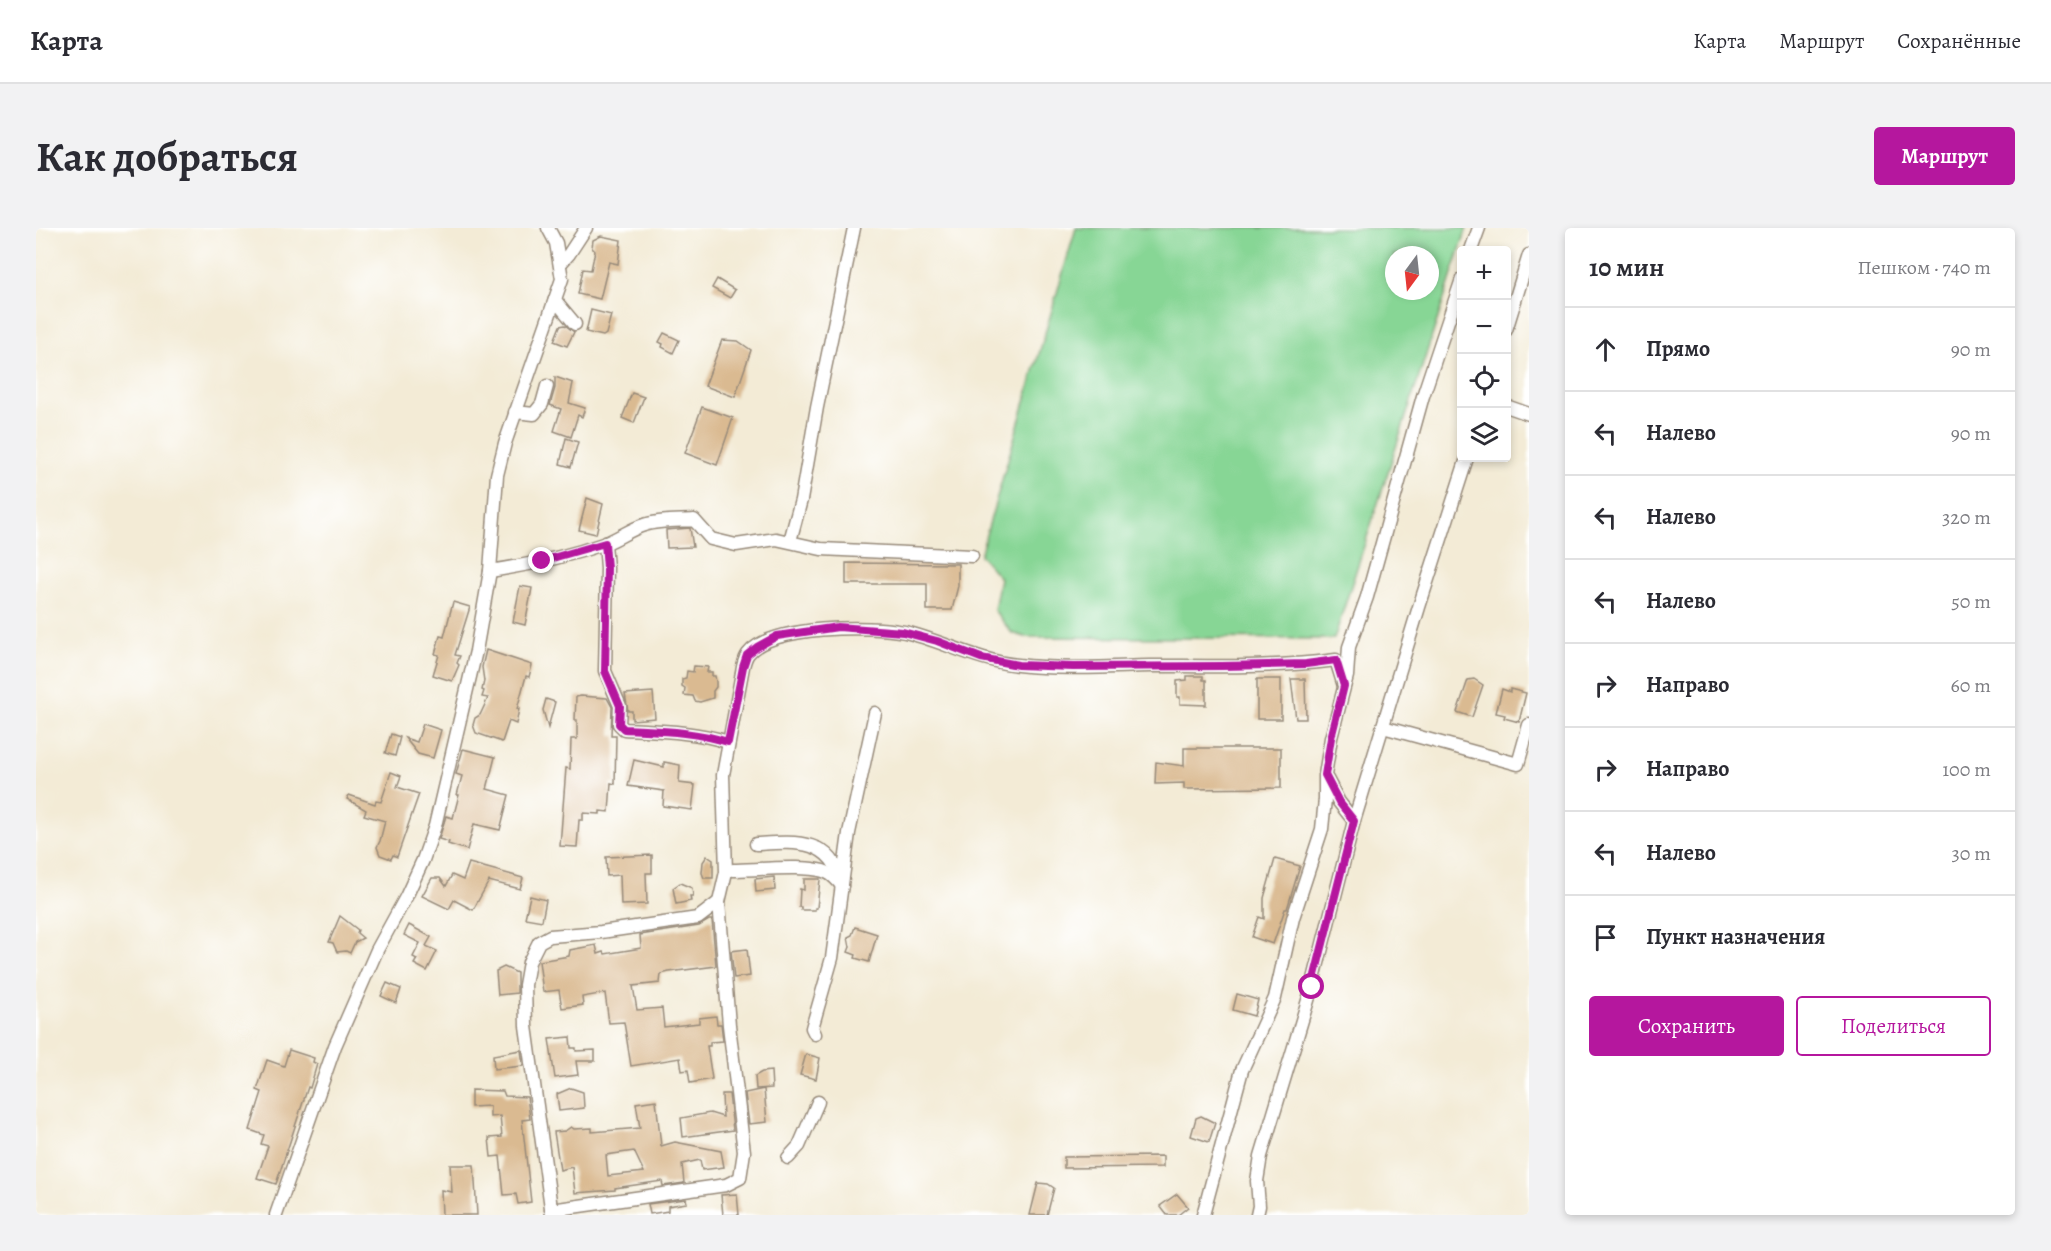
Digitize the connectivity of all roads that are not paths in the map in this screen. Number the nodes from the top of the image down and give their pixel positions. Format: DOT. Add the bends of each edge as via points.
graph roads {
  1 [pos="548,228"];
  2 [pos="586,228"];
  3 [pos="854,228"];
  4 [pos="1479,228"];
  5 [pos="1472,246"];
  6 [pos="1528,263"];
  7 [pos="560,264"];
  8 [pos="1457,291"];
  9 [pos="555,300"];
  10 [pos="1511,315"];
  11 [pos="575,324"];
  12 [pos="547,386"];
  13 [pos="1511,408"];
  14 [pos="515,412"];
  15 [pos="1529,414"];
  16 [pos="1466,462"];
  17 [pos="790,541"];
  18 [pos="605,543"];
  19 [pos="972,556"];
  20 [pos="490,571"];
  21 [pos="1344,686"];
  22 [pos="875,713"];
  23 [pos="1529,725"];
  24 [pos="1383,727"];
  25 [pos="728,742"];
  26 [pos="1325,775"];
  27 [pos="1354,821"];
  28 [pos="756,844"];
  29 [pos="733,870"];
  30 [pos="842,886"];
  31 [pos="719,902"];
  32 [pos="815,1034"];
  33 [pos="818,1102"];
  34 [pos="788,1158"];
  35 [pos="551,1212"];
  36 [pos="276,1215"];
  37 [pos="1203,1215"];
  38 [pos="1257,1215"];
  1 -- 7 [label="street"];
  2 -- 7 [label="street"];
  3 -- 17 [label="street"];
  4 -- 5 [label="street"];
  6 -- 10 [label="street"];
  7 -- 9 [label="street" via="562,279"];
  8 -- 21 [label="street" via="1349,647"];
  9 -- 11 [label="street"];
  9 -- 14 [label="street"];
  12 -- 14 [label="street" via="542,404 534,414"];
  13 -- 15 [label="street"];
  14 -- 20 [label="street" via="497,475"];
  16 -- 24 [label="street"];
  17 -- 18 [label="street" via="776,539 736,545 711,540 694,520 643,525"];
  17 -- 19 [label="street" via="821,549"];
  18 -- 20 [label="street" via="512,569"];
  18 -- 25 [label="street" via="605,671 620,706 619,724 624,729 684,732"];
  20 -- 36 [label="street" via="476,651 435,826 423,860 377,950 335,1046"];
  21 -- 25 [label="street" via="1336,660 1243,666 1018,665 981,658 903,632 838,627 777,636 747,655"];
  21 -- 26 [label="street"];
  22 -- 30 [label="street" via="849,832"];
  23 -- 24 [label="street" via="1518,765"];
  24 -- 27 [label="street"];
  25 -- 31 [label="street" via="723,775 726,872"];
  26 -- 27 [label="street"];
  26 -- 37 [label="street" via="1322,829 1293,918 1275,998 1242,1070"];
  27 -- 38 [label="street" via="1312,987 1261,1156"];
  28 -- 30 [label="street" via="796,842 815,847 835,863"];
  29 -- 30 [label="street" via="809,869 826,872"];
  30 -- 32 [label="street" via="832,958 812,1028"];
  31 -- 35 [label="street" via="698,918 550,936 539,942 529,962 525,985 526,1026"];
  31 -- 35 [label="street" via="744,1152 740,1178 726,1185"];
  33 -- 34 [label="street" via="799,1146"];
}
